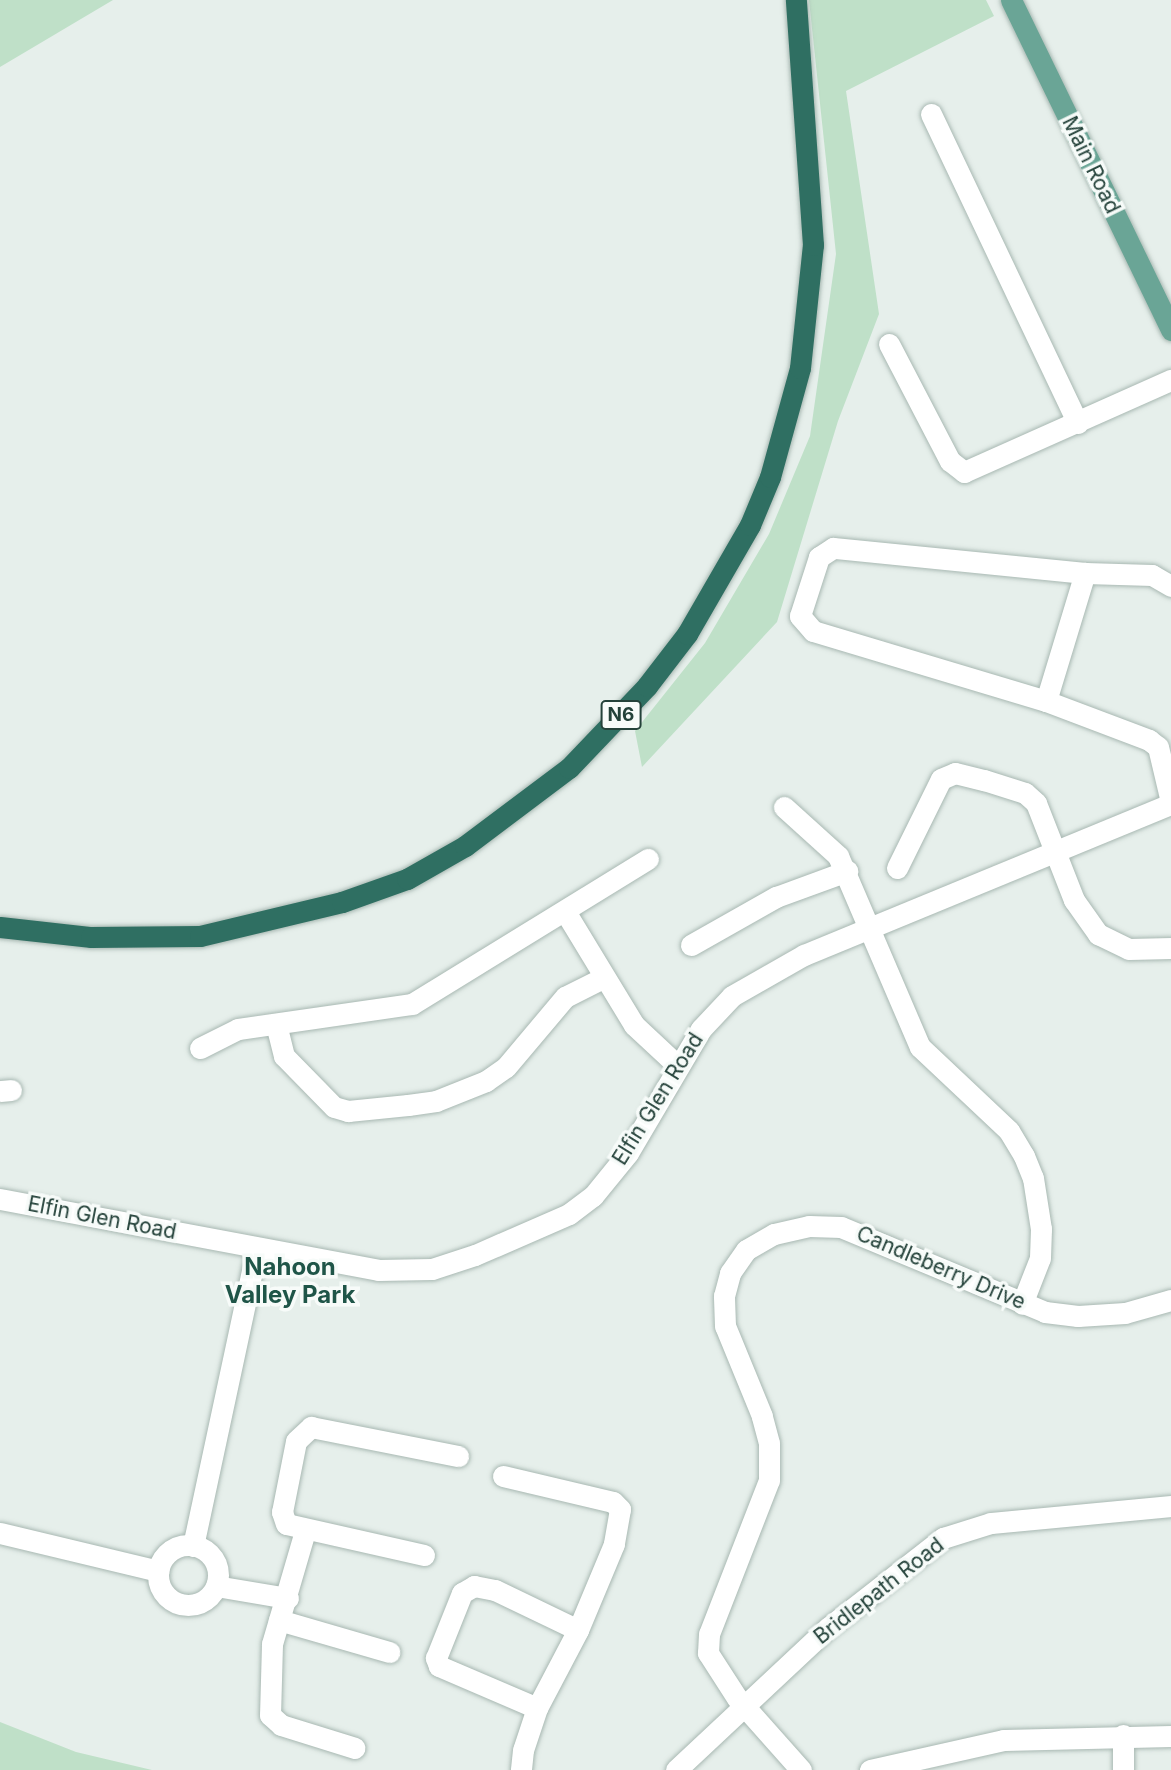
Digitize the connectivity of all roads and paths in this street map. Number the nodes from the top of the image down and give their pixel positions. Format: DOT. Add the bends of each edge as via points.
graph roads {
  1 [pos="783,0"];
  2 [pos="796,0"];
  3 [pos="1010,0"];
  4 [pos="801,78"];
  5 [pos="931,114"];
  6 [pos="1171,330"];
  7 [pos="889,344"];
  8 [pos="1171,380"];
  9 [pos="1078,423"];
  10 [pos="1084,573"];
  11 [pos="1171,586"];
  12 [pos="1046,701"];
  13 [pos="1165,739"];
  14 [pos="1171,803"];
  15 [pos="784,807"];
  16 [pos="1055,852"];
  17 [pos="648,859"];
  18 [pos="897,868"];
  19 [pos="847,871"];
  20 [pos="566,913"];
  21 [pos="0,927"];
  22 [pos="871,927"];
  23 [pos="691,945"];
  24 [pos="1171,948"];
  25 [pos="603,978"];
  26 [pos="276,1024"];
  27 [pos="200,1048"];
  28 [pos="678,1066"];
  29 [pos="0,1199"];
  30 [pos="257,1248"];
  31 [pos="1171,1300"];
  32 [pos="1022,1304"];
  33 [pos="458,1456"];
  34 [pos="503,1476"];
  35 [pos="1171,1506"];
  36 [pos="305,1531"];
  37 [pos="0,1533"];
  38 [pos="193,1546"];
  39 [pos="424,1555"];
  40 [pos="158,1571"];
  41 [pos="216,1586"];
  42 [pos="288,1598"];
  43 [pos="279,1620"];
  44 [pos="578,1630"];
  45 [pos="389,1652"];
  46 [pos="746,1708"];
  47 [pos="537,1709"];
  48 [pos="1123,1735"];
  49 [pos="1171,1736"];
  50 [pos="355,1748"];
  51 [pos="521,1770"];
  52 [pos="676,1770"];
  53 [pos="801,1770"];
  54 [pos="870,1770"];
  55 [pos="1123,1770"];
  1 -- 4 [label="highway, N6" via="792,59"];
  2 -- 4 [label="highway, N6"];
  3 -- 6 [label="main road, Main Road"];
  4 -- 21 [label="highway, N6" via="813,245 807,321 790,415 750,525 718,583 687,634 609,729 569,768 465,846 407,879 342,902 257,925 186,937 91,937"];
  5 -- 9 [label="street"];
  7 -- 9 [label="street" via="950,461 964,472"];
  8 -- 9 [label="street"];
  10 -- 11 [label="street" via="1152,575"];
  10 -- 12 [label="street"];
  10 -- 12 [label="street" via="833,548 819,557 803,600 802,623 813,631"];
  12 -- 13 [label="street"];
  13 -- 14 [label="street"];
  14 -- 16 [label="street, Elfin Glen Road"];
  15 -- 19 [label="street" via="838,856"];
  16 -- 18 [label="street" via="1030,797 955,773 941,779 932,793"];
  16 -- 22 [label="street, Elfin Glen Road"];
  16 -- 24 [label="street" via="1074,900 1098,934 1129,949"];
  17 -- 20 [label="street"];
  19 -- 22 [label="street"];
  19 -- 23 [label="street" via="776,897"];
  20 -- 25 [label="street"];
  20 -- 26 [label="street" via="412,1004"];
  22 -- 28 [label="street, Elfin Glen Road" via="804,955 732,996 701,1029"];
  22 -- 32 [label="street" via="920,1047 1009,1131 1033,1178 1041,1229 1040,1258"];
  25 -- 26 [label="street" via="565,997 506,1067 486,1081 436,1101 408,1105 348,1111 334,1107 284,1056"];
  25 -- 28 [label="street" via="634,1025"];
  26 -- 27 [label="street" via="238,1029"];
  28 -- 30 [label="street, Elfin Glen Road" via="628,1153 593,1196 569,1214 475,1255 404,1272"];
  29 -- 30 [label="street, Elfin Glen Road"];
  30 -- 38 [label="street"];
  31 -- 32 [label="street, Candleberry Drive" via="1125,1313 1078,1316"];
  32 -- 46 [label="street, Candleberry Drive" via="841,1227 809,1226 774,1234 746,1250 730,1273 724,1296 725,1326 762,1416 771,1460 764,1499 709,1634 708,1653 715,1670"];
  33 -- 36 [label="street" via="307,1428 296,1441 282,1512 286,1524"];
  34 -- 44 [label="street" via="613,1502 620,1509 614,1544"];
  35 -- 46 [label="street, Bridlepath Road" via="991,1523 943,1538 830,1627"];
  36 -- 39 [label="street"];
  36 -- 42 [label="street"];
  37 -- 40 [label="street"];
  38 -- 40 [label="street" via="174,1548"];
  38 -- 41 [label="street" via="214,1560"];
  40 -- 41 [label="street" via="161,1588 181,1604 198,1603"];
  41 -- 42 [label="street"];
  42 -- 43 [label="street"];
  43 -- 45 [label="street"];
  43 -- 50 [label="street" via="272,1644 270,1715 281,1725"];
  44 -- 47 [label="street"];
  44 -- 47 [label="street" via="495,1590 474,1586 462,1593 436,1658 439,1666"];
  46 -- 52 [label="street, Bridlepath Road"];
  46 -- 53 [label="street, Candleberry Drive"];
  47 -- 51 [label="street"];
  48 -- 49 [label="street"];
  48 -- 54 [label="street" via="1003,1740"];
  48 -- 55 [label="street"];
}
